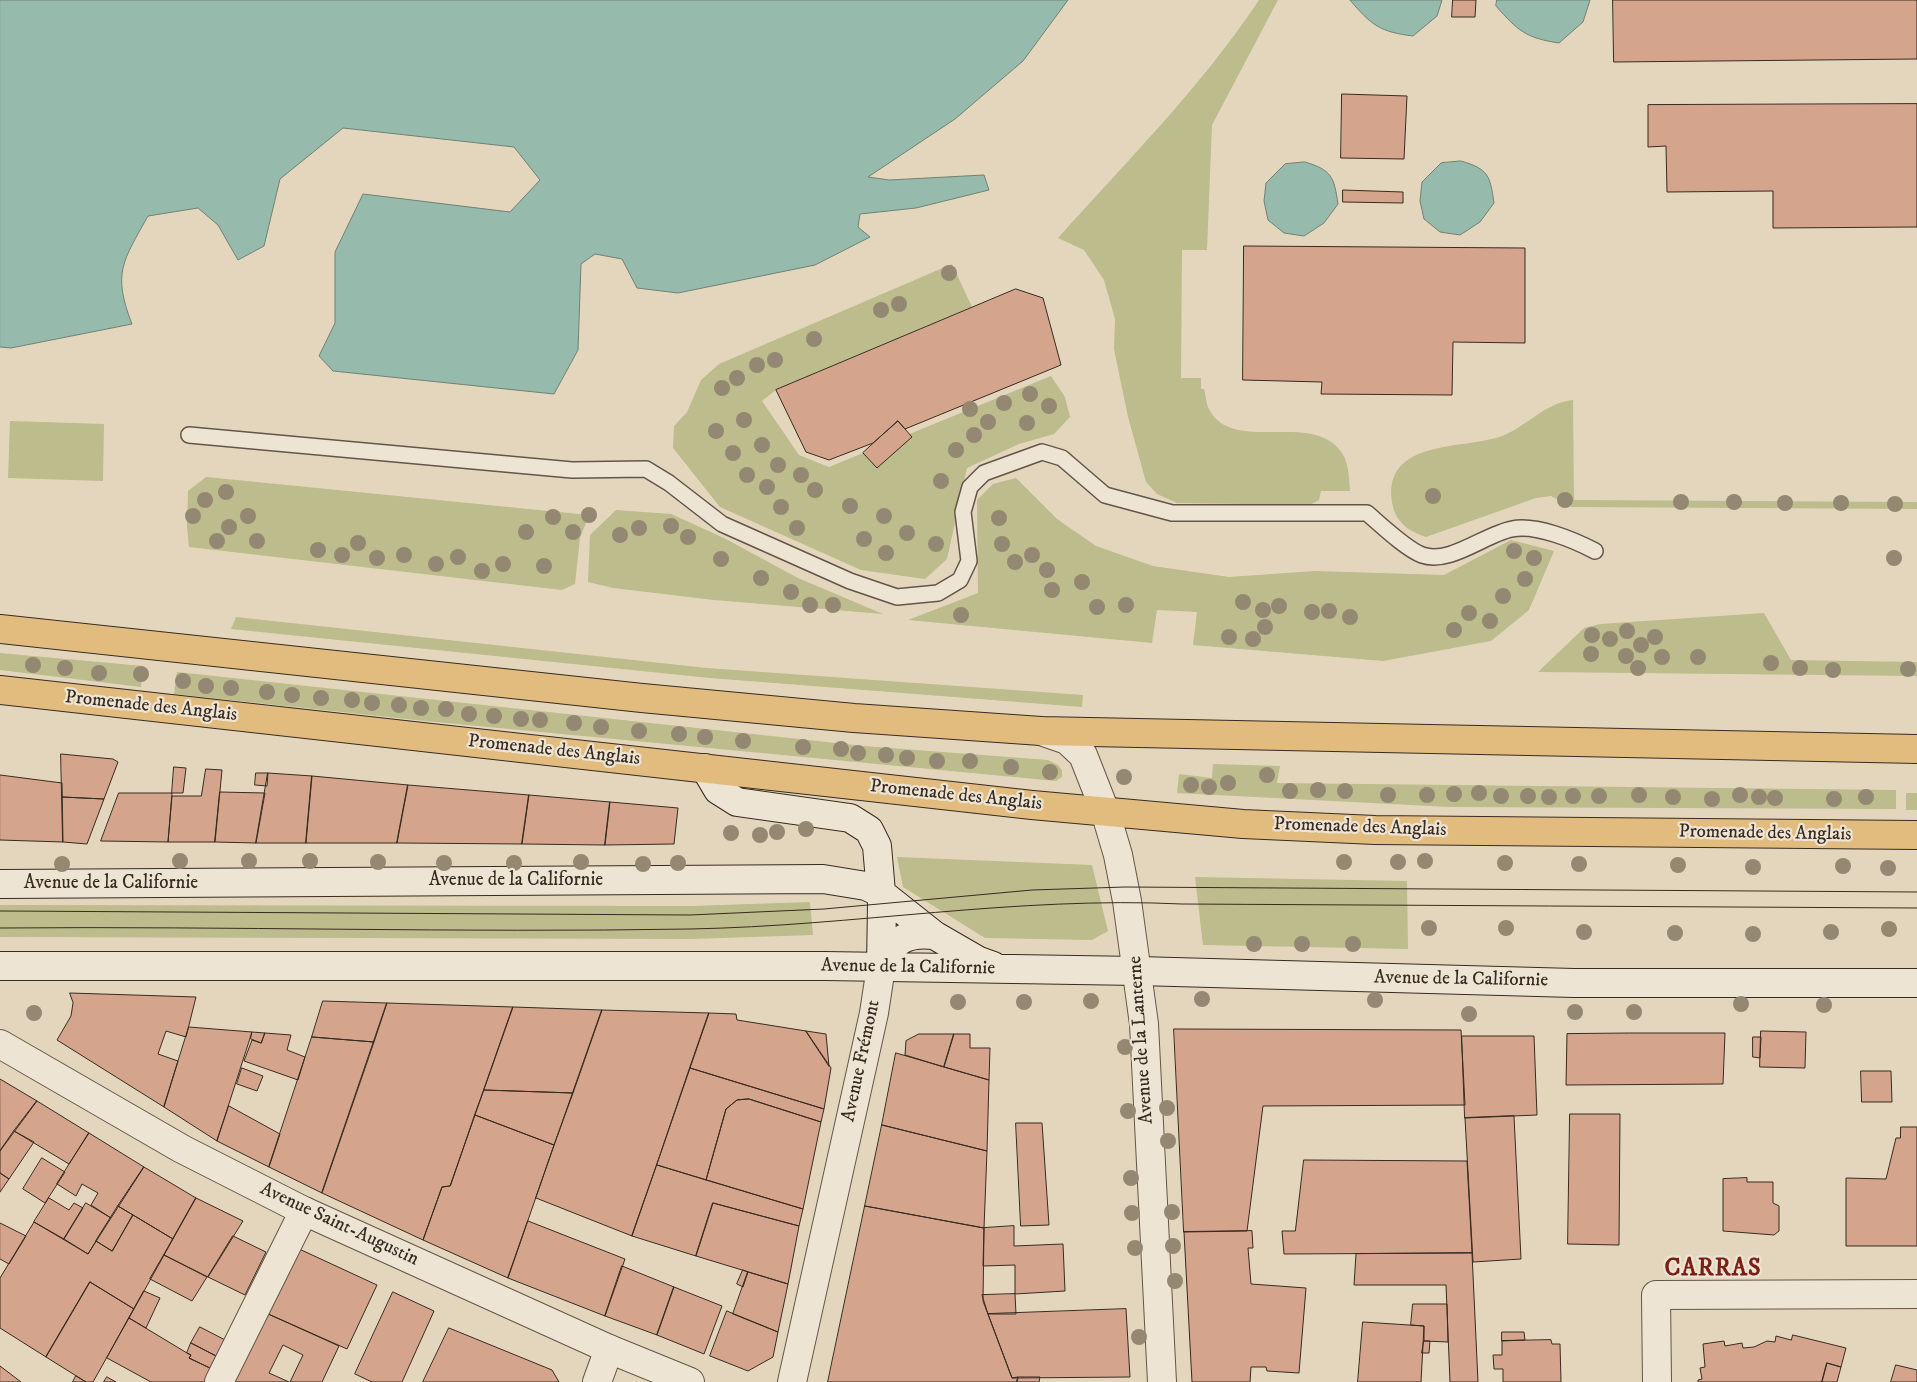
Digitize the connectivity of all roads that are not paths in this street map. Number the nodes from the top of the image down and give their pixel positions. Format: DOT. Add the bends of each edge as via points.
graph roads {
  1 [pos="189,435"];
  2 [pos="1596,551"];
  3 [pos="0,629"];
  4 [pos="0,690"];
  5 [pos="1041,731"];
  6 [pos="1917,749"];
  7 [pos="705,768"];
  8 [pos="1105,810"];
  9 [pos="1917,836"];
  10 [pos="0,884"];
  11 [pos="881,893"];
  12 [pos="934,935"];
  13 [pos="0,966"];
  14 [pos="882,967"];
  15 [pos="1006,970"];
  16 [pos="1138,971"];
  17 [pos="1917,983"];
  18 [pos="0,1044"];
  19 [pos="304,1211"];
  20 [pos="1917,1294"];
  21 [pos="609,1349"];
  22 [pos="218,1382"];
  23 [pos="597,1382"];
  24 [pos="690,1382"];
  25 [pos="792,1382"];
  26 [pos="1162,1382"];
  27 [pos="1658,1382"];
  1 -- 2 [label="lane" via="572,470 646,469 722,524 850,581 897,597 938,593 960,580 968,561 963,512 970,487 984,473 1042,452 1062,458 1105,496 1172,513 1367,513 1422,555 1448,556 1512,528 1546,531"];
  3 -- 5 [label="main road" via="642,698"];
  4 -- 7 [label="main road, Promenade des Anglais"];
  5 -- 6 [label="main road"];
  5 -- 8 [label="main road, Avenue de la Lanterne" via="1067,740 1083,755"];
  7 -- 8 [label="main road, Promenade des Anglais" via="1032,805"];
  7 -- 11 [label="main road, Avenue Frémont" via="718,790 737,802 850,818 869,830 877,846"];
  8 -- 9 [label="main road, Promenade des Anglais" via="1244,824 1375,830"];
  8 -- 16 [label="main road, Avenue de la Lanterne" via="1118,855"];
  10 -- 11 [label="main road, Avenue de la Californie" via="823,878 866,886"];
  11 -- 12 [label="main road, Avenue de la Californie"];
  11 -- 14 [label="main road, Avenue Frémont"];
  12 -- 14 [label="main road" via="920,933 900,941 889,949"];
  12 -- 15 [label="main road, Avenue de la Californie" via="979,961"];
  13 -- 14 [label="main road, Avenue de la Californie"];
  14 -- 15 [label="main road, Avenue de la Californie"];
  14 -- 25 [label="main road, Avenue Frémont"];
  15 -- 16 [label="main road, Avenue de la Californie"];
  16 -- 17 [label="main road, Avenue de la Californie" via="1574,983"];
  16 -- 26 [label="main road, Avenue de la Lanterne" via="1144,1024"];
  18 -- 19 [label="main road, Avenue Saint-Augustin" via="182,1149"];
  19 -- 21 [label="main road, Avenue Saint-Augustin"];
  19 -- 22 [label="main road"];
  20 -- 27 [label="main road" via="1656,1296"];
  21 -- 23 [label="main road"];
  21 -- 24 [label="main road, Avenue Saint-Augustin"];
}
